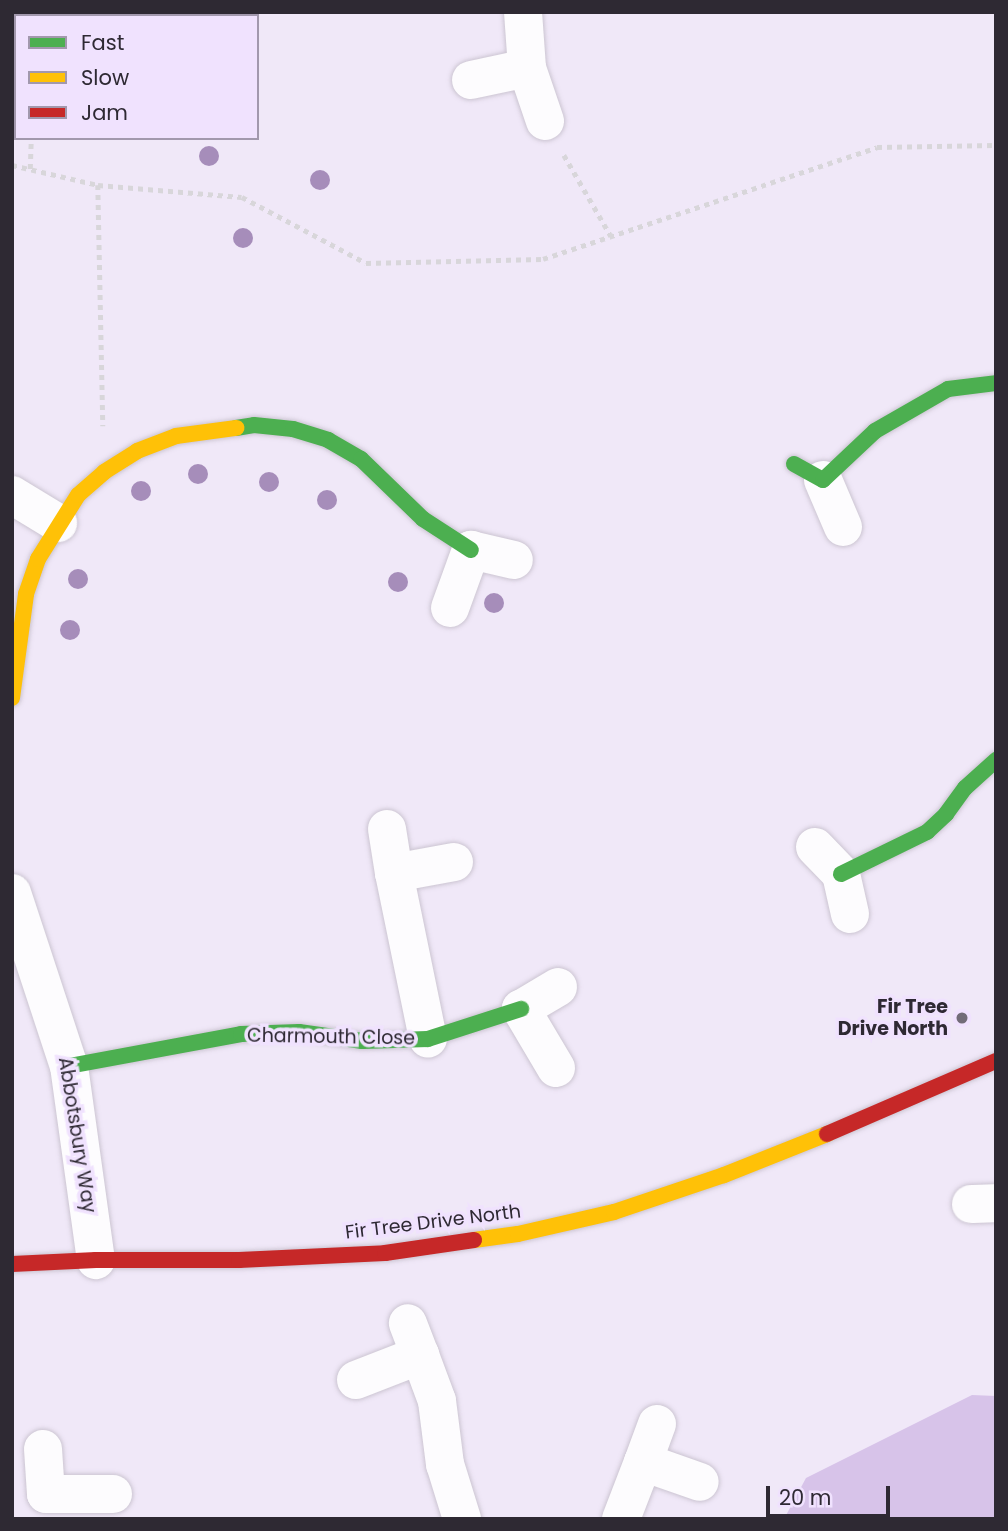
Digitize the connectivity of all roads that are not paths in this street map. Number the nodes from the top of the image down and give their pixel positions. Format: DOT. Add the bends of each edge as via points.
graph roads {
  1 [pos="523,12"];
  2 [pos="527,68"];
  3 [pos="471,80"];
  4 [pos="545,121"];
  5 [pos="996,383"];
  6 [pos="808,472"];
  7 [pos="12,495"];
  8 [pos="58,523"];
  9 [pos="843,527"];
  10 [pos="471,550"];
  11 [pos="514,561"];
  12 [pos="450,608"];
  13 [pos="12,698"];
  14 [pos="996,760"];
  15 [pos="387,829"];
  16 [pos="815,847"];
  17 [pos="454,862"];
  18 [pos="394,873"];
  19 [pos="841,874"];
  20 [pos="12,893"];
  21 [pos="850,915"];
  22 [pos="558,987"];
  23 [pos="521,1009"];
  24 [pos="428,1039"];
  25 [pos="996,1061"];
  26 [pos="69,1066"];
  27 [pos="556,1068"];
  28 [pos="96,1260"];
  29 [pos="12,1264"];
  30 [pos="356,1380"];
  31 [pos="657,1424"];
  32 [pos="43,1450"];
  33 [pos="643,1462"];
  34 [pos="700,1482"];
  35 [pos="113,1494"];
  36 [pos="47,1506"];
  37 [pos="462,1519"];
  38 [pos="621,1519"];
  1 -- 2 [label="street"];
  2 -- 3 [label="street"];
  2 -- 4 [label="street"];
  5 -- 6 [label="street" via="948,389"];
  6 -- 9 [label="street"];
  7 -- 8 [label="street"];
  8 -- 10 [label="street" via="78,495 137,452 176,436 254,425 293,429 328,440 361,458 423,519"];
  8 -- 13 [label="street" via="26,594"];
  10 -- 11 [label="street"];
  10 -- 12 [label="street"];
  14 -- 19 [label="street" via="928,832"];
  15 -- 18 [label="street, Charmouth Close"];
  16 -- 19 [label="street"];
  17 -- 18 [label="street"];
  18 -- 24 [label="street, Charmouth Close"];
  19 -- 21 [label="street"];
  20 -- 26 [label="street, Abbotsbury Way"];
  22 -- 23 [label="street, Charmouth Close"];
  23 -- 24 [label="street, Charmouth Close"];
  23 -- 27 [label="street"];
  24 -- 26 [label="street, Charmouth Close" via="362,1041 299,1032 241,1034"];
  25 -- 28 [label="street, Fir Tree Drive North" via="724,1175 614,1212 518,1234 385,1253"];
  26 -- 28 [label="street, Abbotsbury Way"];
  28 -- 29 [label="street, Fir Tree Drive North"];
  30 -- 37 [label="street" via="414,1339 437,1401 445,1464"];
  31 -- 33 [label="street"];
  32 -- 36 [label="street"];
  33 -- 34 [label="street"];
  33 -- 38 [label="street"];
  35 -- 36 [label="street"];
}
